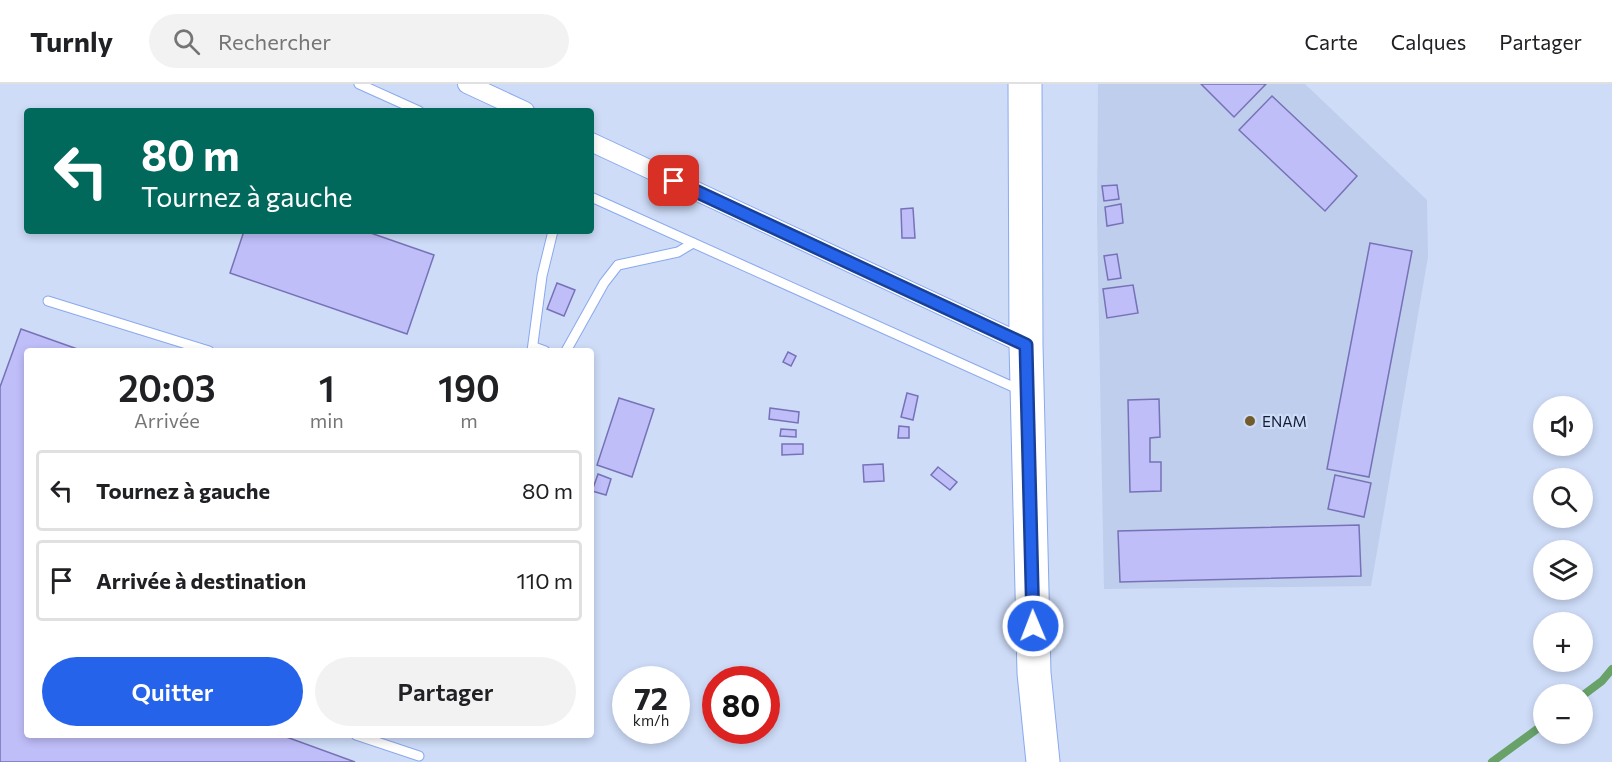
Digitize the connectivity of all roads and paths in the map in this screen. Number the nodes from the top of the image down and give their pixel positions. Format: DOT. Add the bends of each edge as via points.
graph roads {
  1 [pos="359,84"];
  2 [pos="467,84"];
  3 [pos="1025,84"];
  4 [pos="412,108"];
  5 [pos="519,108"];
  6 [pos="594,143"];
  7 [pos="594,198"];
  8 [pos="552,234"];
  9 [pos="693,243"];
  10 [pos="48,301"];
  11 [pos="1026,345"];
  12 [pos="199,348"];
  13 [pos="533,348"];
  14 [pos="568,348"];
  15 [pos="1027,394"];
  16 [pos="365,738"];
  17 [pos="419,756"];
  18 [pos="1043,762"];
  1 -- 4 [label="lane"];
  2 -- 5 [label="street"];
  3 -- 11 [label="highway"];
  6 -- 11 [label="street"];
  7 -- 9 [label="lane"];
  8 -- 13 [label="lane" via="542,276"];
  9 -- 14 [label="lane" via="678,252 618,265"];
  9 -- 15 [label="lane"];
  10 -- 12 [label="lane"];
  11 -- 15 [label="highway"];
  15 -- 18 [label="highway" via="1034,673"];
  16 -- 17 [label="lane"];
}
